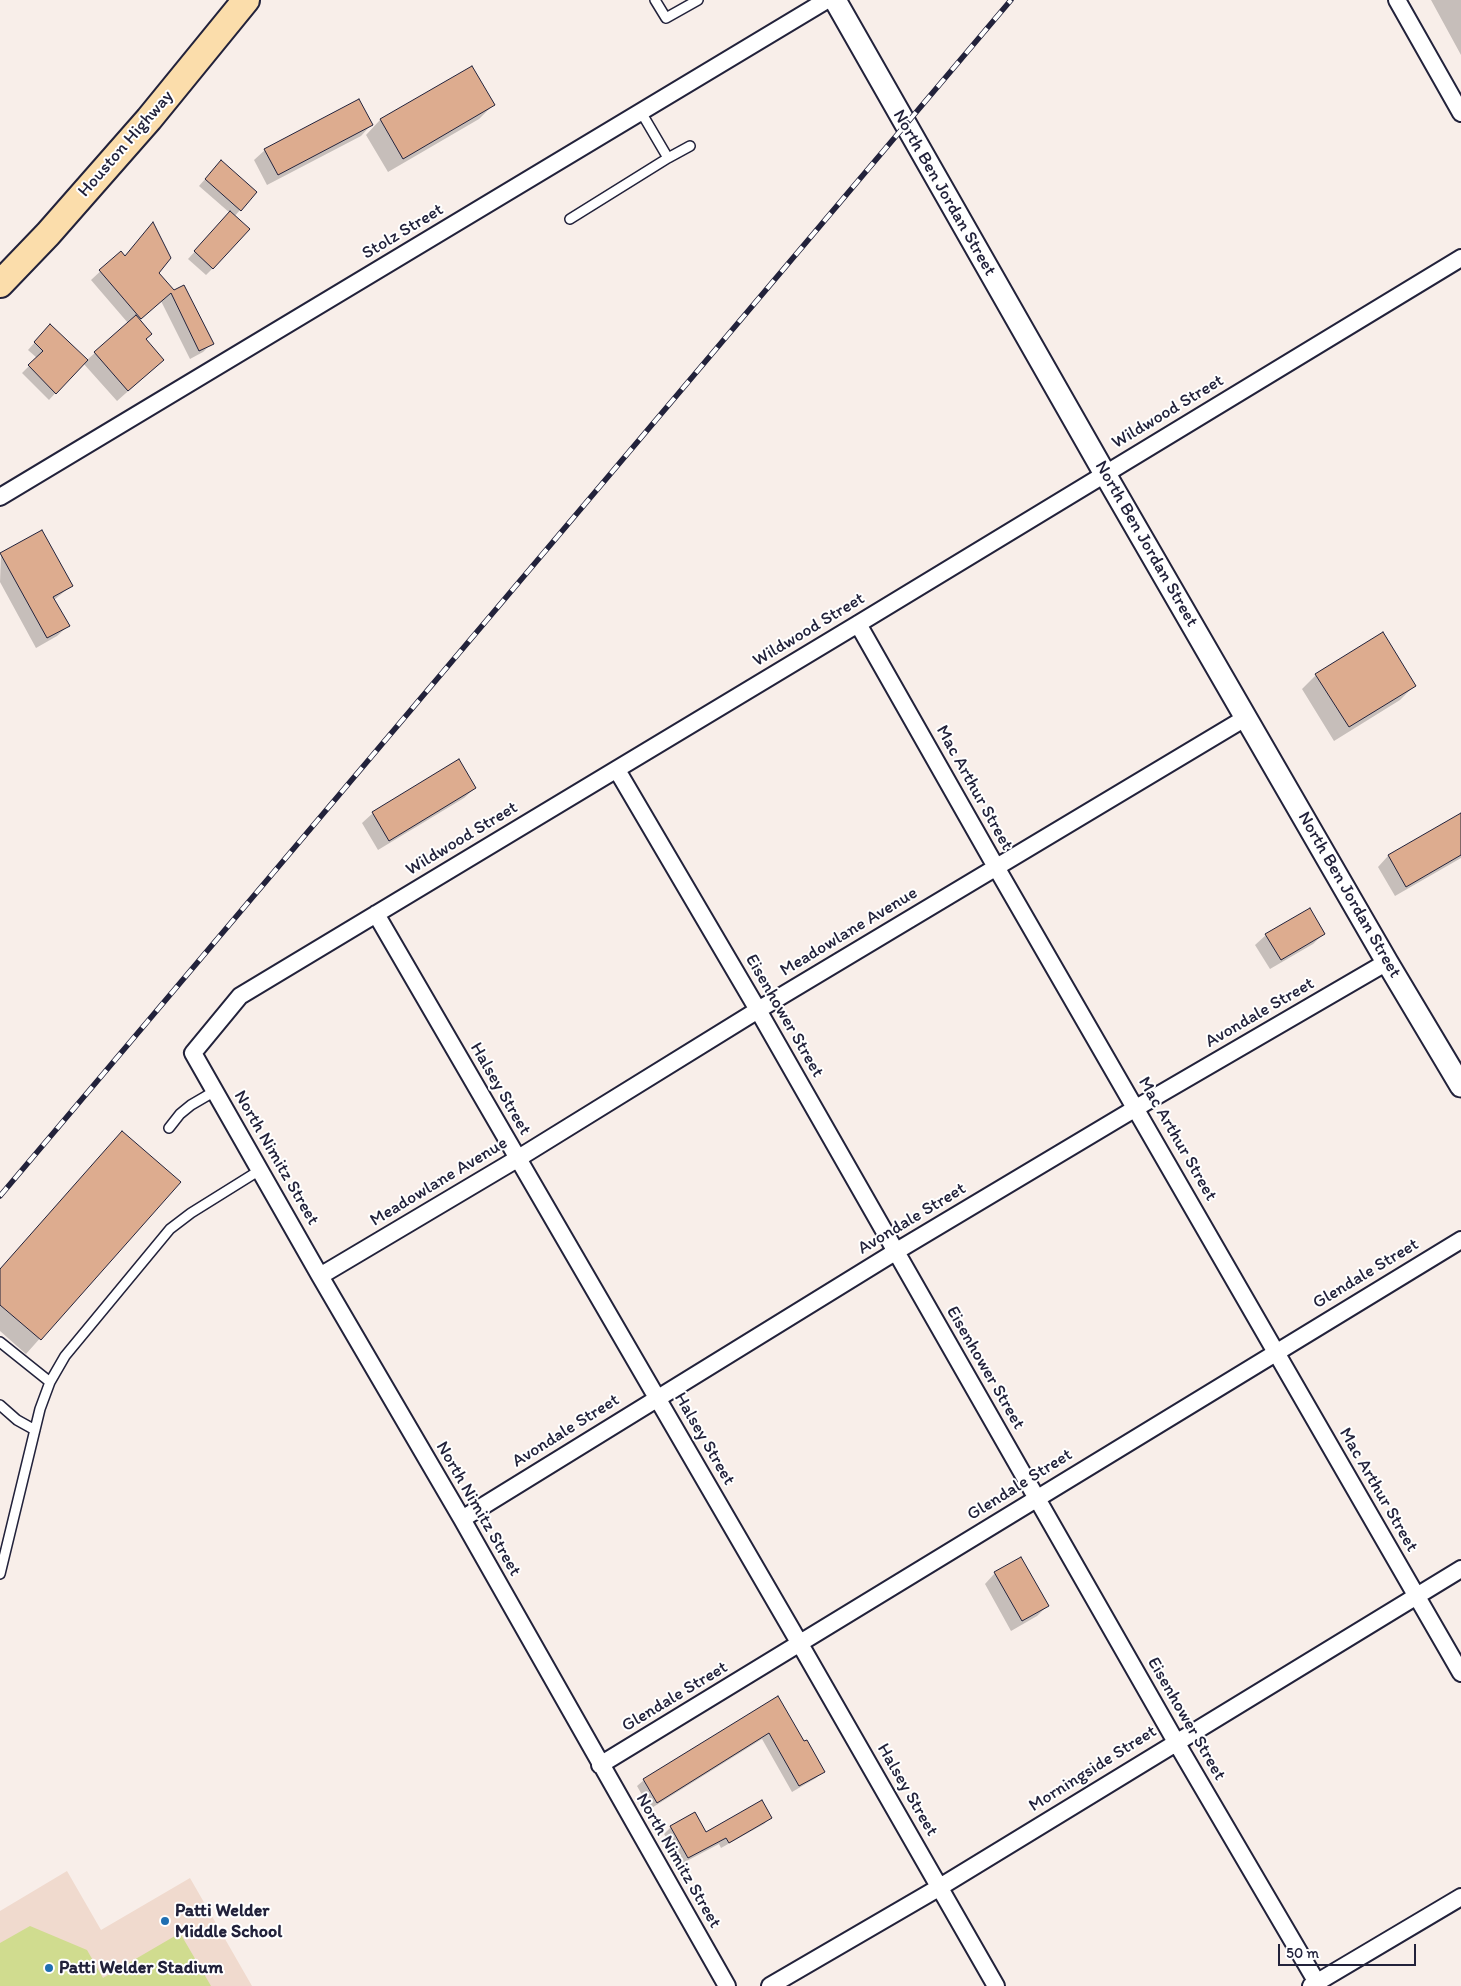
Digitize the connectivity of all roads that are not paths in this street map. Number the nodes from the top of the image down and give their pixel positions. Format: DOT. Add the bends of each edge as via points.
graph roads {
  1 [pos="246,0"];
  2 [pos="655,0"];
  3 [pos="698,0"];
  4 [pos="826,0"];
  5 [pos="835,0"];
  6 [pos="1397,0"];
  7 [pos="641,112"];
  8 [pos="1461,113"];
  9 [pos="690,146"];
  10 [pos="668,158"];
  11 [pos="570,219"];
  12 [pos="1461,258"];
  13 [pos="0,284"];
  14 [pos="1105,474"];
  15 [pos="0,497"];
  16 [pos="858,624"];
  17 [pos="1247,718"];
  18 [pos="617,770"];
  19 [pos="996,868"];
  20 [pos="376,914"];
  21 [pos="1387,962"];
  22 [pos="758,1010"];
  23 [pos="193,1053"];
  24 [pos="1455,1061"];
  25 [pos="1461,1086"];
  26 [pos="215,1091"];
  27 [pos="1136,1108"];
  28 [pos="169,1128"];
  29 [pos="517,1159"];
  30 [pos="260,1170"];
  31 [pos="1461,1240"];
  32 [pos="895,1252"];
  33 [pos="320,1276"];
  34 [pos="0,1342"];
  35 [pos="1276,1352"];
  36 [pos="50,1382"];
  37 [pos="657,1398"];
  38 [pos="0,1405"];
  39 [pos="35,1430"];
  40 [pos="1037,1497"];
  41 [pos="462,1519"];
  42 [pos="1461,1569"];
  43 [pos="0,1574"];
  44 [pos="1416,1595"];
  45 [pos="800,1644"];
  46 [pos="1461,1673"];
  47 [pos="1176,1742"];
  48 [pos="600,1765"];
  49 [pos="940,1886"];
  50 [pos="1461,1897"];
  51 [pos="1315,1985"];
  52 [pos="727,1986"];
  53 [pos="770,1986"];
  54 [pos="996,1986"];
  1 -- 13 [label="main road, Houston Highway" via="149,120"];
  2 -- 3 [label="lane" via="666,18"];
  4 -- 7 [label="street, Stolz Street"];
  5 -- 14 [label="street, North Ben Jordan Street"];
  6 -- 8 [label="street"];
  7 -- 10 [label="lane"];
  7 -- 15 [label="street, Stolz Street"];
  9 -- 10 [label="lane"];
  10 -- 11 [label="lane"];
  12 -- 14 [label="street, Wildwood Street"];
  14 -- 16 [label="street, Wildwood Street"];
  14 -- 17 [label="street, North Ben Jordan Street"];
  16 -- 18 [label="street, Wildwood Street"];
  16 -- 19 [label="street, Mac Arthur Street"];
  17 -- 19 [label="street, Meadowlane Avenue"];
  17 -- 21 [label="street, North Ben Jordan Street"];
  18 -- 20 [label="street, Wildwood Street"];
  18 -- 22 [label="street, Eisenhower Street"];
  19 -- 22 [label="street, Meadowlane Avenue"];
  19 -- 27 [label="street, Mac Arthur Street"];
  20 -- 23 [label="street, Wildwood Street" via="240,996"];
  20 -- 29 [label="street, Halsey Street"];
  21 -- 24 [label="street, North Ben Jordan Street"];
  21 -- 27 [label="street, Avondale Street"];
  22 -- 29 [label="street, Meadowlane Avenue"];
  22 -- 32 [label="street, Eisenhower Street"];
  23 -- 26 [label="street, North Nimitz Street"];
  24 -- 25 [label="street, North Ben Jordan Street"];
  26 -- 28 [label="lane" via="191,1105"];
  26 -- 30 [label="street, North Nimitz Street"];
  27 -- 32 [label="street, Avondale Street"];
  27 -- 35 [label="street, Mac Arthur Street"];
  29 -- 33 [label="street, Meadowlane Avenue"];
  29 -- 37 [label="street, Halsey Street"];
  30 -- 33 [label="street, North Nimitz Street"];
  30 -- 36 [label="lane" via="170,1229 64,1356"];
  31 -- 35 [label="street, Glendale Street"];
  32 -- 37 [label="street, Avondale Street"];
  32 -- 40 [label="street, Eisenhower Street"];
  33 -- 41 [label="street, North Nimitz Street"];
  34 -- 36 [label="lane"];
  35 -- 40 [label="street, Glendale Street"];
  35 -- 44 [label="street, Mac Arthur Street"];
  36 -- 39 [label="lane"];
  37 -- 41 [label="street, Avondale Street"];
  37 -- 45 [label="street, Halsey Street"];
  38 -- 39 [label="lane"];
  39 -- 43 [label="lane"];
  40 -- 45 [label="street, Glendale Street"];
  40 -- 47 [label="street, Eisenhower Street"];
  41 -- 48 [label="street, North Nimitz Street"];
  42 -- 44 [label="street, Morningside Street"];
  44 -- 46 [label="street, Mac Arthur Street"];
  44 -- 47 [label="street, Morningside Street"];
  45 -- 48 [label="street, Glendale Street"];
  45 -- 49 [label="street, Halsey Street"];
  47 -- 49 [label="street, Morningside Street"];
  47 -- 51 [label="street, Eisenhower Street"];
  48 -- 52 [label="street, North Nimitz Street"];
  49 -- 53 [label="street, Morningside Street"];
  49 -- 54 [label="street, Halsey Street"];
  50 -- 51 [label="street"];
}
